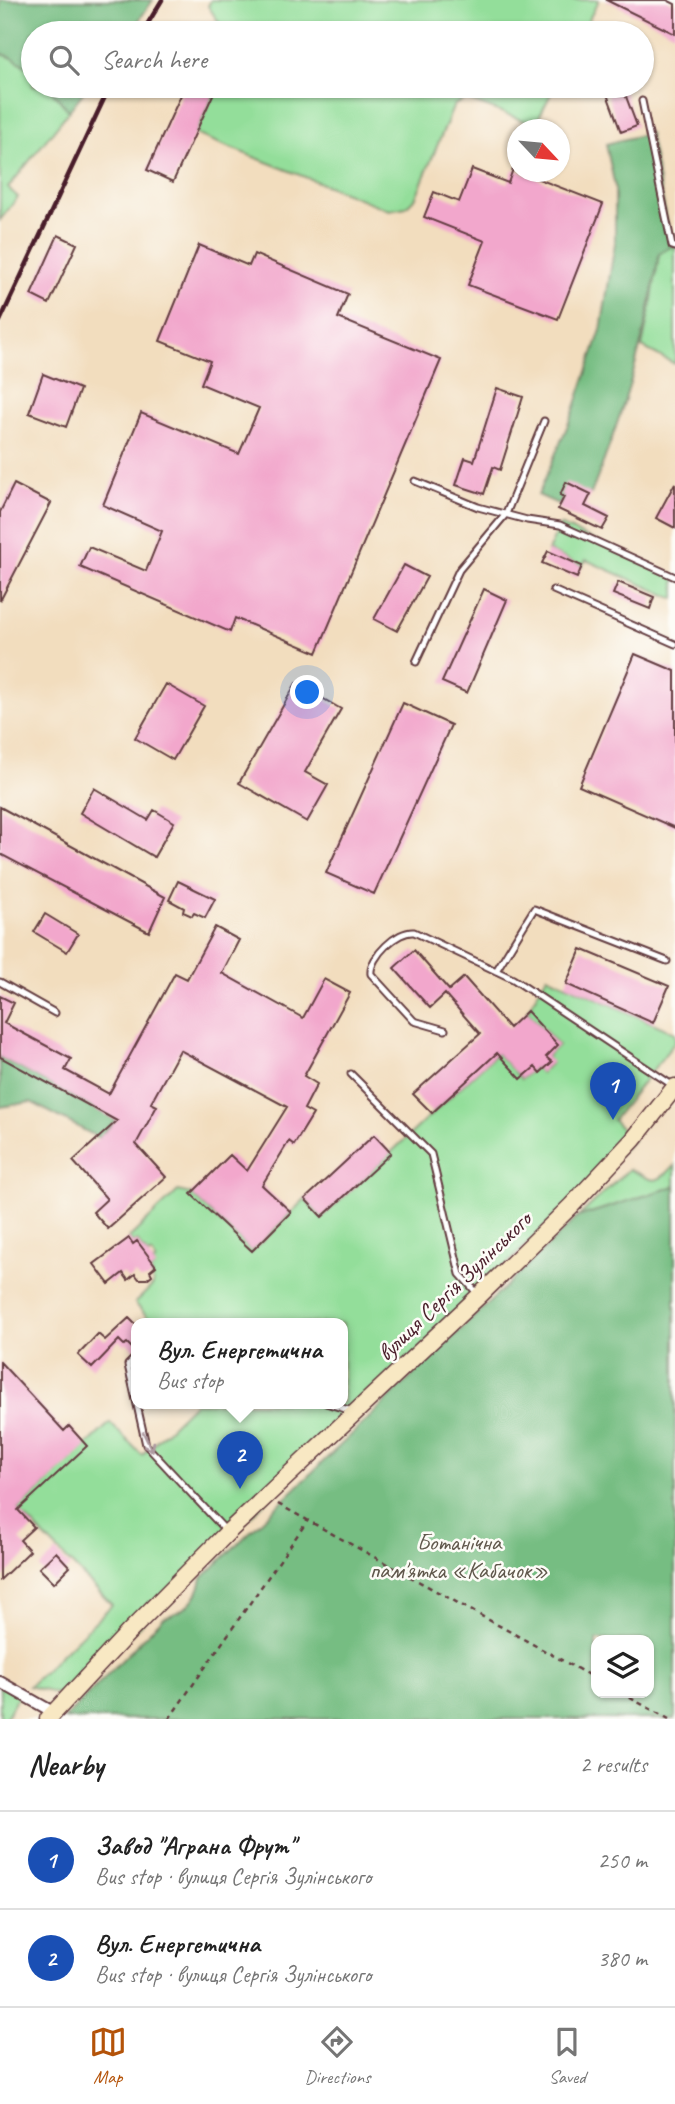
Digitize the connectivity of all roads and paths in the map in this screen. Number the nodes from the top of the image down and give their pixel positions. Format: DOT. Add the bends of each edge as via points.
graph roads {
  1 [pos="642,101"];
  2 [pos="675,247"];
  3 [pos="544,421"];
  4 [pos="415,481"];
  5 [pos="506,514"];
  6 [pos="675,577"];
  7 [pos="553,590"];
  8 [pos="675,644"];
  9 [pos="416,662"];
  10 [pos="667,961"];
  11 [pos="496,971"];
  12 [pos="0,982"];
  13 [pos="55,1013"];
  14 [pos="445,1030"];
  15 [pos="351,1074"];
  16 [pos="675,1087"];
  17 [pos="479,1296"];
  18 [pos="131,1362"];
  19 [pos="131,1378"];
  20 [pos="345,1409"];
  21 [pos="138,1410"];
  22 [pos="355,1412"];
  23 [pos="265,1497"];
  24 [pos="308,1520"];
  25 [pos="228,1532"];
  26 [pos="591,1676"];
  27 [pos="0,1682"];
  28 [pos="630,1698"];
  29 [pos="51,1715"];
  30 [pos="169,1719"];
  31 [pos="669,1719"];
  1 -- 2 [label="lane"];
  3 -- 5 [label="lane"];
  4 -- 5 [label="lane"];
  5 -- 6 [label="lane" via="560,525"];
  5 -- 9 [label="lane" via="459,570"];
  7 -- 8 [label="lane"];
  10 -- 11 [label="lane" via="534,909"];
  11 -- 14 [label="lane" via="405,931 374,959 372,974 414,1021"];
  11 -- 16 [label="lane"];
  12 -- 13 [label="lane"];
  15 -- 17 [label="lane" via="431,1153 460,1274"];
  16 -- 17 [label="street, вулиця Сергія Зулінського" via="634,1140"];
  17 -- 22 [label="street, вулиця Сергія Зулінського"];
  18 -- 19 [label="lane"];
  20 -- 22 [label="lane"];
  21 -- 25 [label="lane, one-way" via="146,1445"];
  22 -- 23 [label="street, вулиця Сергія Зулінського"];
  23 -- 24 [label="path"];
  23 -- 25 [label="street, вулиця Сергія Зулінського"];
  24 -- 26 [label="path"];
  24 -- 30 [label="path"];
  25 -- 29 [label="street, вулиця Сергія Зулінського"];
  27 -- 29 [label="street"];
  28 -- 31 [label="path"];
}
